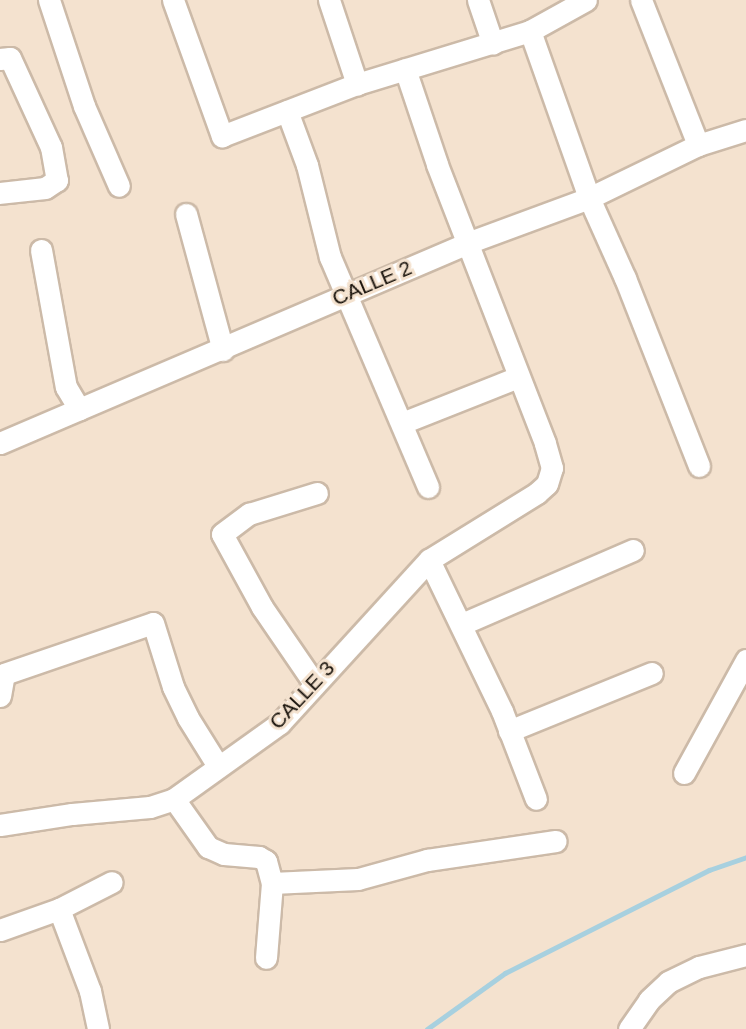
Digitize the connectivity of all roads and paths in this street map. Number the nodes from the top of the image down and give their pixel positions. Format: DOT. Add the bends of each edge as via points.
graph roads {
  1 [pos="50,0"];
  2 [pos="173,0"];
  3 [pos="329,0"];
  4 [pos="478,0"];
  5 [pos="586,0"];
  6 [pos="641,0"];
  7 [pos="530,31"];
  8 [pos="493,44"];
  9 [pos="0,59"];
  10 [pos="405,69"];
  11 [pos="357,84"];
  12 [pos="288,111"];
  13 [pos="746,130"];
  14 [pos="698,145"];
  15 [pos="119,186"];
  16 [pos="0,193"];
  17 [pos="589,198"];
  18 [pos="186,214"];
  19 [pos="470,242"];
  20 [pos="41,250"];
  21 [pos="344,294"];
  22 [pos="223,350"];
  23 [pos="519,377"];
  24 [pos="79,409"];
  25 [pos="402,423"];
  26 [pos="0,443"];
  27 [pos="699,466"];
  28 [pos="428,487"];
  29 [pos="317,493"];
  30 [pos="633,550"];
  31 [pos="429,560"];
  32 [pos="463,624"];
  33 [pos="746,660"];
  34 [pos="652,673"];
  35 [pos="314,683"];
  36 [pos="0,696"];
  37 [pos="509,731"];
  38 [pos="218,766"];
  39 [pos="684,773"];
  40 [pos="174,799"];
  41 [pos="536,799"];
  42 [pos="0,825"];
  43 [pos="556,841"];
  44 [pos="112,882"];
  45 [pos="272,883"];
  46 [pos="59,909"];
  47 [pos="0,930"];
  48 [pos="746,955"];
  49 [pos="266,958"];
  50 [pos="98,1029"];
  51 [pos="629,1029"];
  1 -- 15 [label="street" via="84,106"];
  2 -- 12 [label="street" via="222,136"];
  3 -- 11 [label="street"];
  4 -- 8 [label="street"];
  5 -- 7 [label="street"];
  6 -- 14 [label="street"];
  7 -- 8 [label="street"];
  7 -- 17 [label="street"];
  8 -- 10 [label="street"];
  9 -- 16 [label="street" via="10,58 51,148 57,180 45,188"];
  10 -- 11 [label="street"];
  10 -- 19 [label="street"];
  11 -- 12 [label="street"];
  12 -- 21 [label="street"];
  13 -- 14 [label="street, CALLE 2"];
  14 -- 17 [label="street, CALLE 2"];
  17 -- 19 [label="street, CALLE 2"];
  17 -- 27 [label="street"];
  18 -- 22 [label="street"];
  19 -- 21 [label="street, CALLE 2"];
  19 -- 23 [label="street"];
  20 -- 24 [label="street" via="66,387"];
  21 -- 22 [label="street, CALLE 2"];
  21 -- 25 [label="street"];
  22 -- 24 [label="street, CALLE 2"];
  23 -- 25 [label="street"];
  23 -- 31 [label="street, CALLE 3" via="552,468 547,484"];
  24 -- 26 [label="street, CALLE 2"];
  25 -- 28 [label="street"];
  29 -- 35 [label="street" via="249,514 222,534 262,607"];
  30 -- 32 [label="street"];
  31 -- 32 [label="street"];
  31 -- 35 [label="street, CALLE 3"];
  32 -- 37 [label="street"];
  33 -- 39 [label="street"];
  34 -- 37 [label="street"];
  35 -- 38 [label="street, CALLE 3" via="280,723"];
  36 -- 38 [label="street" via="4,674 153,622 173,687"];
  37 -- 41 [label="street"];
  38 -- 40 [label="street, CALLE 3"];
  40 -- 42 [label="street, CALLE 3" via="150,807"];
  40 -- 45 [label="street" via="208,847 224,854 259,857 266,861"];
  43 -- 45 [label="street" via="427,860 358,878"];
  44 -- 46 [label="street"];
  45 -- 49 [label="street"];
  46 -- 47 [label="street"];
  46 -- 50 [label="street" via="90,990"];
  48 -- 51 [label="street" via="699,967 668,982"];
}
